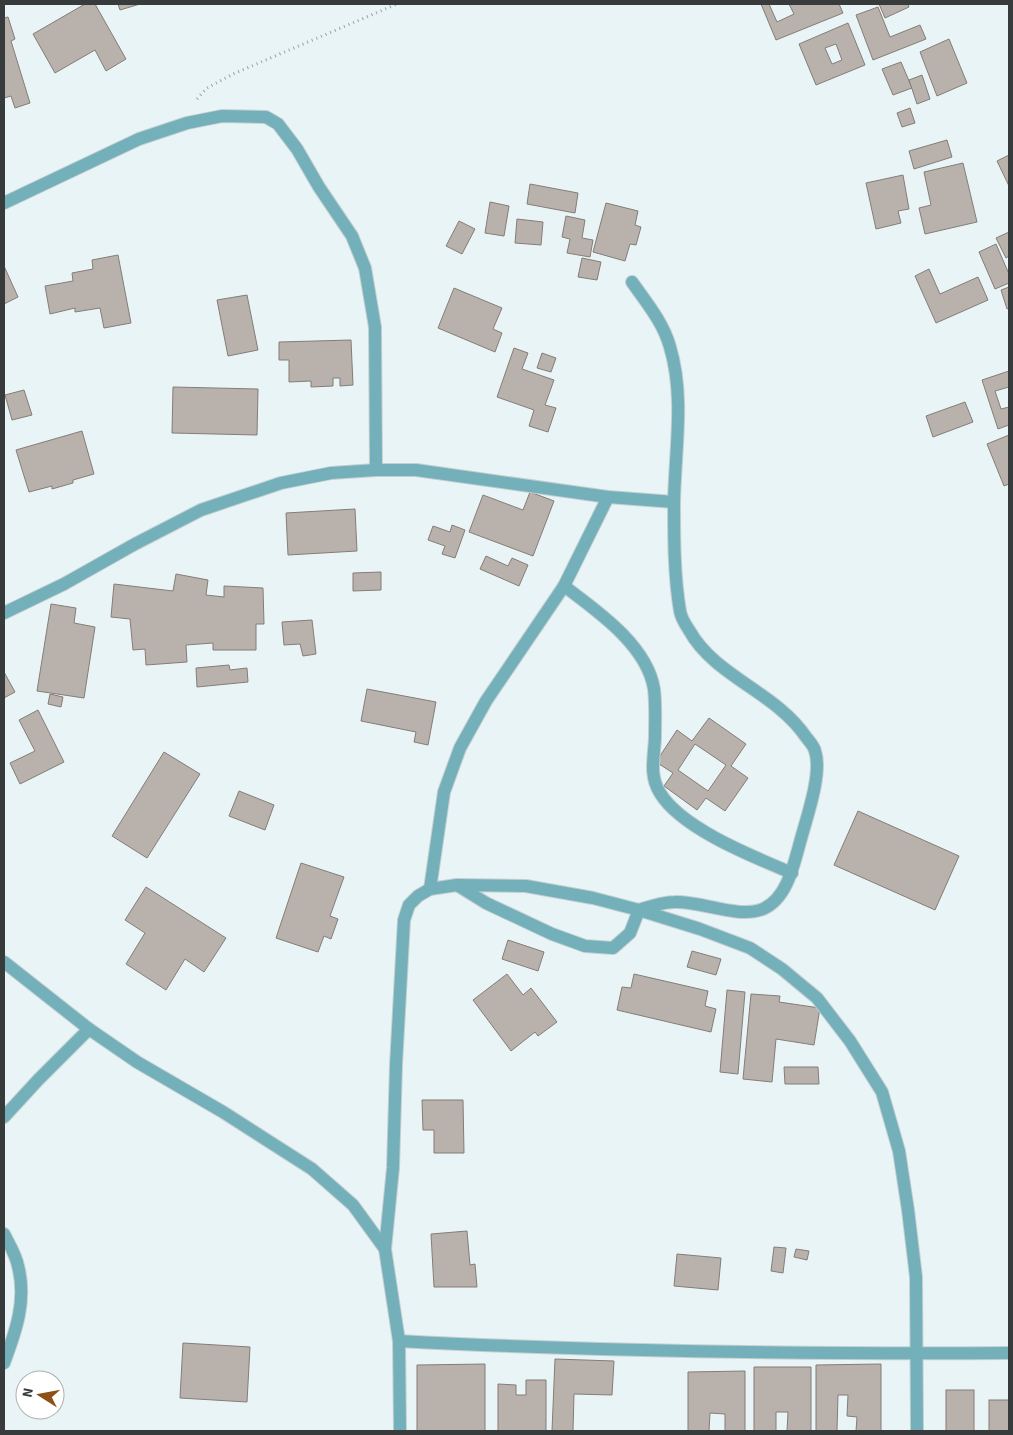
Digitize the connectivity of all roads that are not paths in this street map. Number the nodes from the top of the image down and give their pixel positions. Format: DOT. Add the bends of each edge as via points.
graph roads {
  1 [pos="4,203"];
  2 [pos="632,282"];
  3 [pos="376,470"];
  4 [pos="608,497"];
  5 [pos="674,502"];
  6 [pos="564,586"];
  7 [pos="4,613"];
  8 [pos="792,873"];
  9 [pos="457,885"];
  10 [pos="430,889"];
  11 [pos="639,910"];
  12 [pos="4,962"];
  13 [pos="89,1029"];
  14 [pos="4,1117"];
  15 [pos="4,1234"];
  16 [pos="384,1249"];
  17 [pos="399,1341"];
  18 [pos="1009,1353"];
  19 [pos="918,1354"];
  20 [pos="4,1363"];
  21 [pos="400,1431"];
  22 [pos="917,1431"];
  1 -- 3 [label="street" via="139,139 187,123 222,116 266,118 278,124 352,236 365,268 375,327"];
  2 -- 5 [label="street" via="659,321 670,346 677,376"];
  3 -- 4 [label="street" via="416,470"];
  3 -- 7 [label="street" via="281,483 201,510"];
  4 -- 5 [label="street"];
  4 -- 6 [label="street"];
  5 -- 8 [label="street" via="680,614 696,643 800,727 815,751 817,771 813,796"];
  6 -- 8 [label="street" via="616,628 636,649 647,667 654,688 652,763 659,793 669,805 716,838"];
  6 -- 10 [label="street" via="486,701 460,748 444,792"];
  8 -- 11 [label="street" via="780,896 764,909 750,913 676,902"];
  9 -- 10 [label="street"];
  9 -- 11 [label="street" via="526,886"];
  9 -- 11 [label="street" via="517,919 585,946 613,948 630,933"];
  10 -- 16 [label="street" via="409,905 404,920 393,1168"];
  11 -- 19 [label="street" via="750,948 817,998 850,1041 882,1092 899,1151 916,1278"];
  12 -- 13 [label="street"];
  13 -- 14 [label="street"];
  13 -- 16 [label="street" via="312,1169 353,1205"];
  15 -- 20 [label="street" via="18,1264 23,1292 20,1318"];
  16 -- 17 [label="street"];
  17 -- 19 [label="street" via="536,1348"];
  17 -- 21 [label="street"];
  18 -- 19 [label="street"];
  19 -- 22 [label="street"];
}
